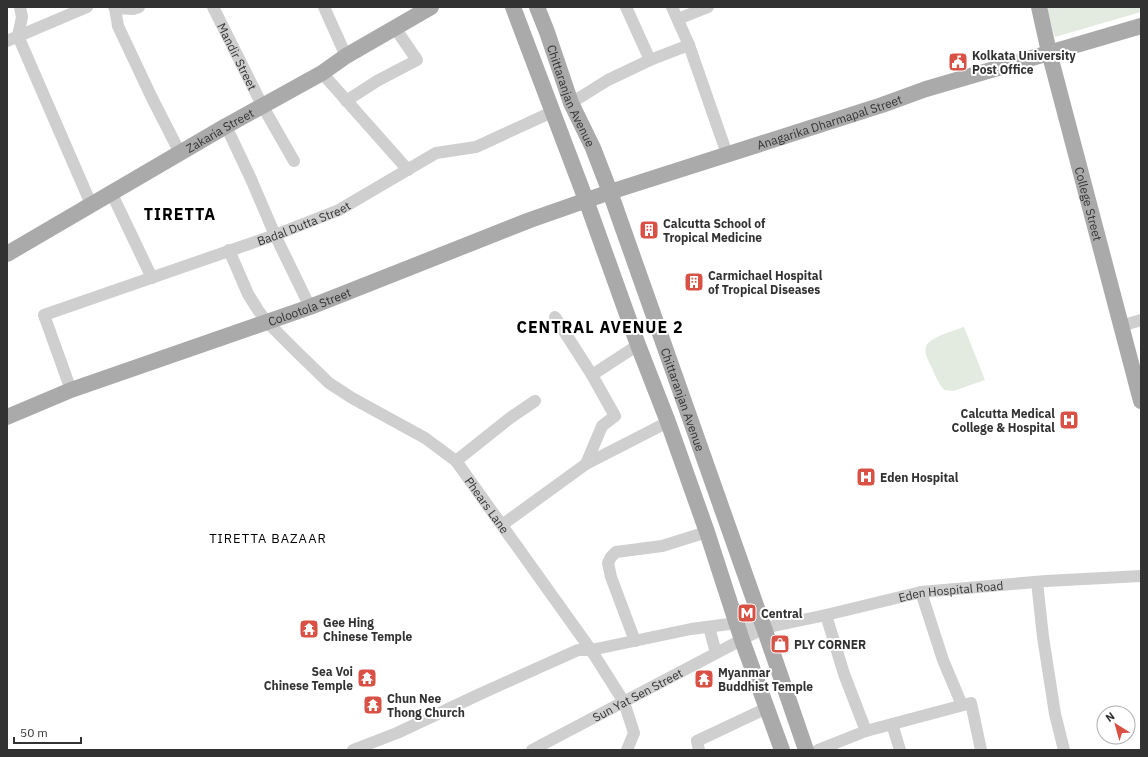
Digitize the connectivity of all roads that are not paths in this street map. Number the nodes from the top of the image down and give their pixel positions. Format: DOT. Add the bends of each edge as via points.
graph roads {
  1 [pos="20,7"];
  2 [pos="86,7"];
  3 [pos="139,7"];
  4 [pos="213,7"];
  5 [pos="324,7"];
  6 [pos="431,7"];
  7 [pos="513,7"];
  8 [pos="537,7"];
  9 [pos="626,7"];
  10 [pos="672,7"];
  11 [pos="708,7"];
  12 [pos="1039,7"];
  13 [pos="114,8"];
  14 [pos="415,11"];
  15 [pos="678,19"];
  16 [pos="1141,26"];
  17 [pos="395,28"];
  18 [pos="12,38"];
  19 [pos="689,46"];
  20 [pos="1049,52"];
  21 [pos="346,56"];
  22 [pos="650,60"];
  23 [pos="322,73"];
  24 [pos="346,101"];
  25 [pos="571,103"];
  26 [pos="262,105"];
  27 [pos="552,112"];
  28 [pos="226,126"];
  29 [pos="180,152"];
  30 [pos="728,154"];
  31 [pos="294,161"];
  32 [pos="408,170"];
  33 [pos="111,192"];
  34 [pos="610,192"];
  35 [pos="586,200"];
  36 [pos="91,204"];
  37 [pos="275,235"];
  38 [pos="230,250"];
  39 [pos="7,254"];
  40 [pos="152,278"];
  41 [pos="310,307"];
  42 [pos="554,317"];
  43 [pos="1141,320"];
  44 [pos="267,322"];
  45 [pos="1121,326"];
  46 [pos="638,345"];
  47 [pos="592,375"];
  48 [pos="71,390"];
  49 [pos="1141,400"];
  50 [pos="535,401"];
  51 [pos="7,417"];
  52 [pos="668,422"];
  53 [pos="456,461"];
  54 [pos="586,464"];
  55 [pos="502,525"];
  56 [pos="707,532"];
  57 [pos="1141,576"];
  58 [pos="1037,582"];
  59 [pos="921,592"];
  60 [pos="826,616"];
  61 [pos="737,623"];
  62 [pos="709,627"];
  63 [pos="764,628"];
  64 [pos="742,640"];
  65 [pos="635,641"];
  66 [pos="591,650"];
  67 [pos="716,653"];
  68 [pos="624,702"];
  69 [pos="962,705"];
  70 [pos="767,708"];
  71 [pos="892,724"];
  72 [pos="866,731"];
  73 [pos="353,750"];
  74 [pos="532,750"];
  75 [pos="627,750"];
  76 [pos="699,750"];
  77 [pos="782,750"];
  78 [pos="806,750"];
  79 [pos="818,750"];
  80 [pos="900,750"];
  81 [pos="981,750"];
  82 [pos="1064,750"];
  1 -- 18 [label="street" via="21,24"];
  2 -- 18 [label="street"];
  3 -- 13 [label="street"];
  4 -- 26 [label="street, Mandir Street"];
  5 -- 21 [label="street"];
  6 -- 14 [label="main road, Zakaria Street"];
  7 -- 27 [label="main road"];
  8 -- 25 [label="main road, Chittaranjan Avenue"];
  9 -- 22 [label="street"];
  10 -- 15 [label="street"];
  11 -- 15 [label="street"];
  12 -- 20 [label="main road, College Street"];
  13 -- 29 [label="street" via="118,26"];
  14 -- 17 [label="main road, Zakaria Street"];
  15 -- 19 [label="street"];
  16 -- 20 [label="main road, Anagarika Dharmapal Street"];
  17 -- 21 [label="main road, Zakaria Street"];
  17 -- 24 [label="street" via="417,60"];
  18 -- 36 [label="street"];
  19 -- 22 [label="street"];
  19 -- 30 [label="street"];
  20 -- 30 [label="main road, Anagarika Dharmapal Street"];
  20 -- 45 [label="main road, College Street"];
  21 -- 23 [label="main road, Zakaria Street"];
  22 -- 25 [label="street" via="608,80"];
  23 -- 24 [label="street"];
  23 -- 26 [label="main road, Zakaria Street"];
  24 -- 32 [label="street"];
  25 -- 34 [label="main road, Chittaranjan Avenue" via="593,148"];
  26 -- 28 [label="main road, Zakaria Street"];
  26 -- 31 [label="street, Mandir Street"];
  27 -- 32 [label="street, Badal Dutta Street" via="476,147 436,153"];
  27 -- 35 [label="main road"];
  28 -- 29 [label="main road, Zakaria Street"];
  28 -- 37 [label="street"];
  29 -- 33 [label="main road, Zakaria Street"];
  30 -- 34 [label="main road, Anagarika Dharmapal Street"];
  32 -- 37 [label="street, Badal Dutta Street" via="340,210"];
  33 -- 36 [label="main road, Zakaria Street"];
  33 -- 40 [label="street"];
  34 -- 35 [label="main road, Colootola Street"];
  34 -- 63 [label="main road, Chittaranjan Avenue"];
  35 -- 41 [label="main road, Colootola Street"];
  35 -- 46 [label="main road"];
  36 -- 39 [label="main road, Zakaria Street"];
  37 -- 38 [label="street, Badal Dutta Street"];
  37 -- 41 [label="street"];
  38 -- 40 [label="street, Badal Dutta Street"];
  38 -- 44 [label="street, Phears Lane" via="248,294"];
  40 -- 48 [label="street, Badal Dutta Street" via="44,315"];
  41 -- 44 [label="main road, Colootola Street"];
  42 -- 47 [label="street"];
  43 -- 45 [label="street"];
  44 -- 48 [label="main road, Colootola Street"];
  44 -- 53 [label="street, Phears Lane" via="329,383 425,438"];
  45 -- 49 [label="main road, College Street"];
  46 -- 47 [label="street"];
  46 -- 52 [label="main road"];
  47 -- 54 [label="street" via="615,416 602,426"];
  48 -- 51 [label="main road, Colootola Street"];
  50 -- 53 [label="street"];
  52 -- 54 [label="street"];
  52 -- 56 [label="main road"];
  53 -- 55 [label="street, Phears Lane"];
  54 -- 55 [label="street"];
  55 -- 66 [label="street, Phears Lane"];
  56 -- 61 [label="main road"];
  56 -- 65 [label="street" via="662,546 616,552 611,556 608,563 611,577"];
  57 -- 58 [label="street, Eden Hospital Road"];
  58 -- 59 [label="street, Eden Hospital Road"];
  58 -- 82 [label="street" via="1055,714"];
  59 -- 60 [label="street, Eden Hospital Road"];
  59 -- 69 [label="street" via="943,660"];
  60 -- 63 [label="street, Eden Hospital Road"];
  60 -- 72 [label="street" via="844,674"];
  61 -- 62 [label="street"];
  61 -- 63 [label="street"];
  61 -- 64 [label="main road"];
  62 -- 65 [label="street"];
  62 -- 67 [label="street"];
  63 -- 64 [label="street, Sun Yat Sen Street"];
  63 -- 78 [label="main road, Chittaranjan Avenue"];
  64 -- 67 [label="street, Sun Yat Sen Street"];
  64 -- 70 [label="main road"];
  65 -- 66 [label="street"];
  66 -- 68 [label="street, Phears Lane"];
  66 -- 73 [label="street" via="578,650 397,733"];
  67 -- 68 [label="street, Sun Yat Sen Street"];
  68 -- 74 [label="street, Sun Yat Sen Street"];
  68 -- 75 [label="street, Phears Lane" via="634,733"];
  69 -- 71 [label="street"];
  69 -- 81 [label="street" via="971,703"];
  70 -- 76 [label="street" via="697,741"];
  70 -- 77 [label="main road"];
  71 -- 72 [label="street"];
  71 -- 80 [label="street"];
  72 -- 79 [label="street"];
}
